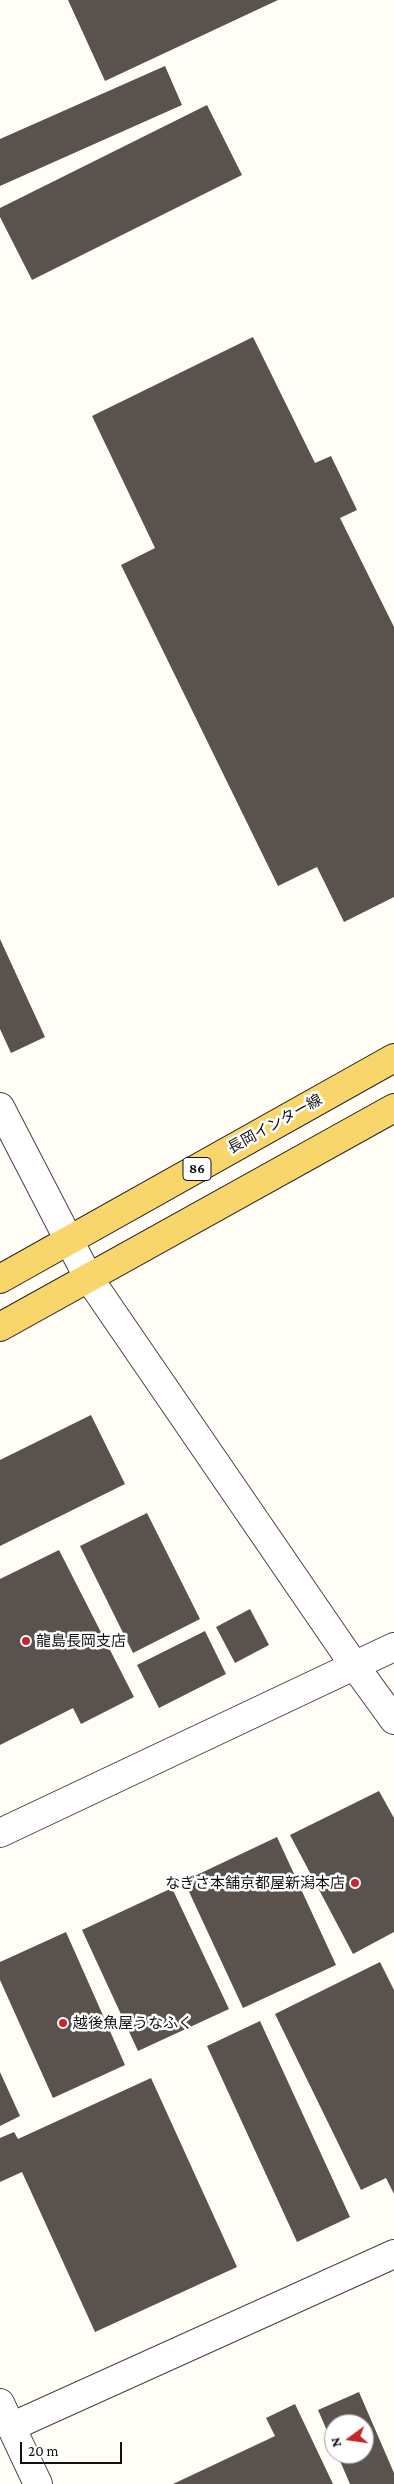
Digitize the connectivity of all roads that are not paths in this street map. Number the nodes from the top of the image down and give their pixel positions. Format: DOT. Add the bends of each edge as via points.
graph roads {
  1 [pos="394,1058"];
  2 [pos="0,1107"];
  3 [pos="394,1108"];
  4 [pos="70,1240"];
  5 [pos="88,1277"];
  6 [pos="0,1279"];
  7 [pos="0,1327"];
  8 [pos="394,1647"];
  9 [pos="354,1666"];
  10 [pos="394,1720"];
  11 [pos="0,1833"];
  12 [pos="394,2254"];
  13 [pos="0,2403"];
  14 [pos="11,2427"];
  15 [pos="38,2484"];
  1 -- 4 [label="main road, 長岡インター線 / 86"];
  2 -- 4 [label="street"];
  3 -- 5 [label="main road"];
  4 -- 5 [label="street"];
  4 -- 6 [label="main road, 長岡インター線 / 86"];
  5 -- 7 [label="main road"];
  5 -- 9 [label="street"];
  8 -- 9 [label="street"];
  9 -- 10 [label="street"];
  9 -- 11 [label="street"];
  12 -- 14 [label="street"];
  13 -- 14 [label="street"];
  14 -- 15 [label="street"];
}
